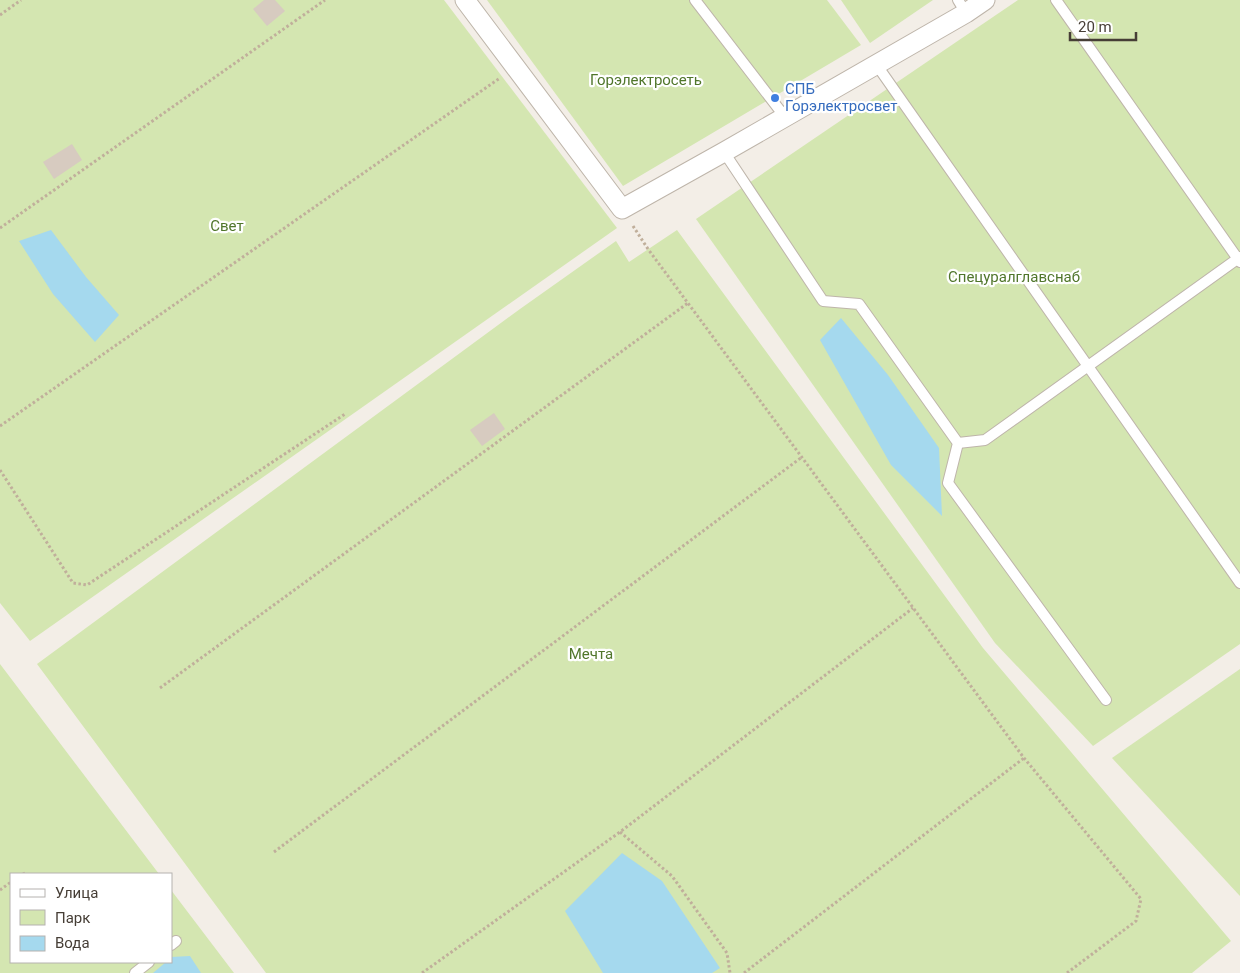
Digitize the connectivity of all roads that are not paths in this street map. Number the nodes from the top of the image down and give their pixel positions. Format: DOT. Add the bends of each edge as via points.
graph roads {
  1 [pos="465,0"];
  2 [pos="695,0"];
  3 [pos="985,0"];
  4 [pos="1056,0"];
  5 [pos="962,6"];
  6 [pos="876,64"];
  7 [pos="785,117"];
  8 [pos="724,152"];
  9 [pos="1239,260"];
  10 [pos="1088,366"];
  11 [pos="958,443"];
  12 [pos="1240,583"];
  13 [pos="1106,700"];
  14 [pos="148,963"];
  15 [pos="135,973"];
  1 -- 8 [label="street" via="622,209"];
  2 -- 7 [label="lane"];
  3 -- 5 [label="street"];
  4 -- 9 [label="lane"];
  5 -- 6 [label="street"];
  6 -- 7 [label="street"];
  6 -- 10 [label="lane"];
  7 -- 8 [label="street"];
  8 -- 11 [label="lane" via="823,301 859,304"];
  9 -- 10 [label="lane"];
  10 -- 11 [label="lane" via="985,440"];
  10 -- 12 [label="lane"];
  11 -- 13 [label="lane" via="948,483"];
  14 -- 15 [label="lane"];
}
